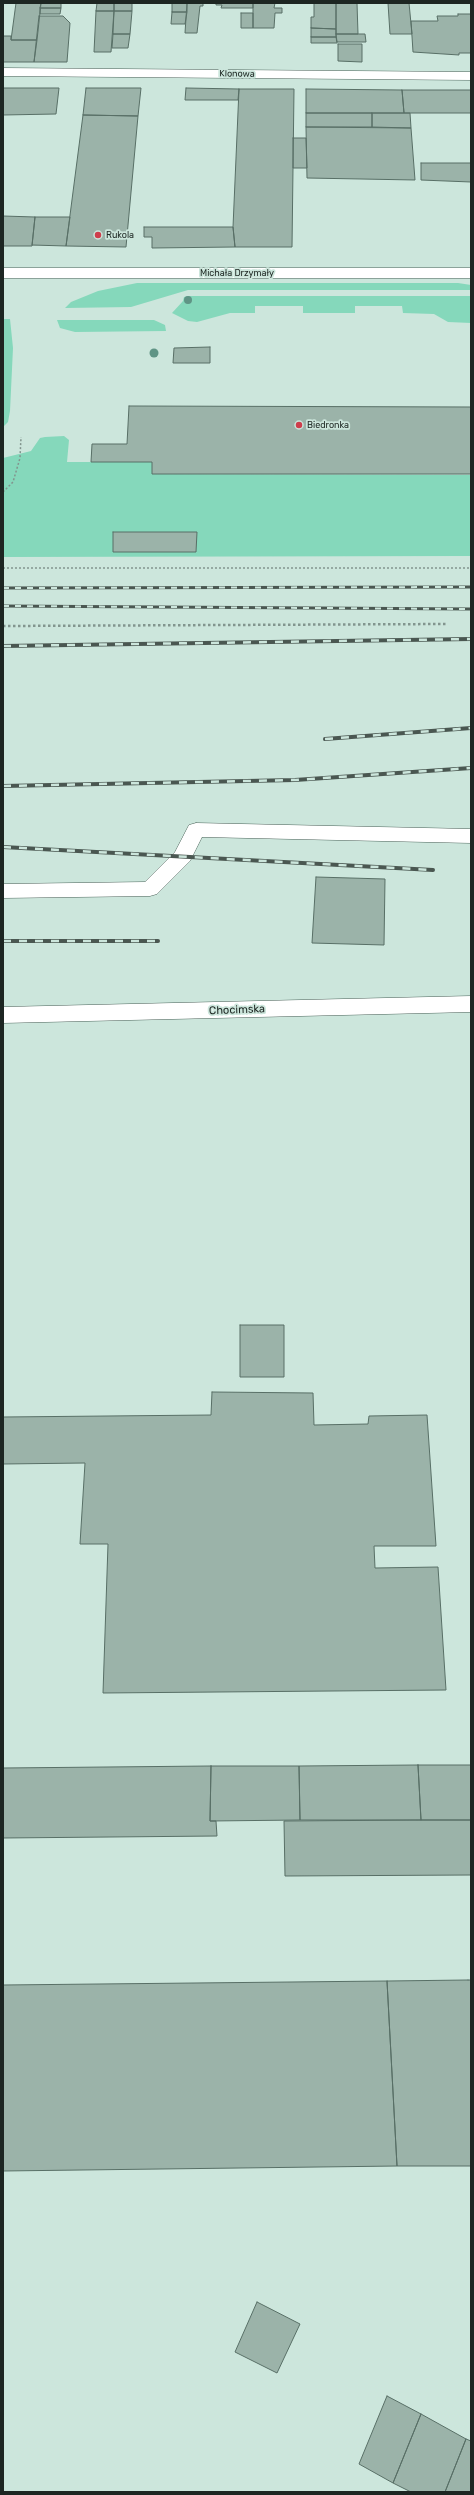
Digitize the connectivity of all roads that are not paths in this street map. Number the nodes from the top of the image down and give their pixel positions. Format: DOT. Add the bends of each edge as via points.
graph roads {
  1 [pos="3,72"];
  2 [pos="471,76"];
  3 [pos="3,273"];
  4 [pos="471,273"];
  5 [pos="471,836"];
  6 [pos="3,891"];
  7 [pos="471,1004"];
  8 [pos="3,1015"];
  1 -- 2 [label="street, Klonowa"];
  3 -- 4 [label="street, Michała Drzymały"];
  5 -- 6 [label="street" via="196,830 183,856 150,889"];
  7 -- 8 [label="street, Chocimska"];
}
